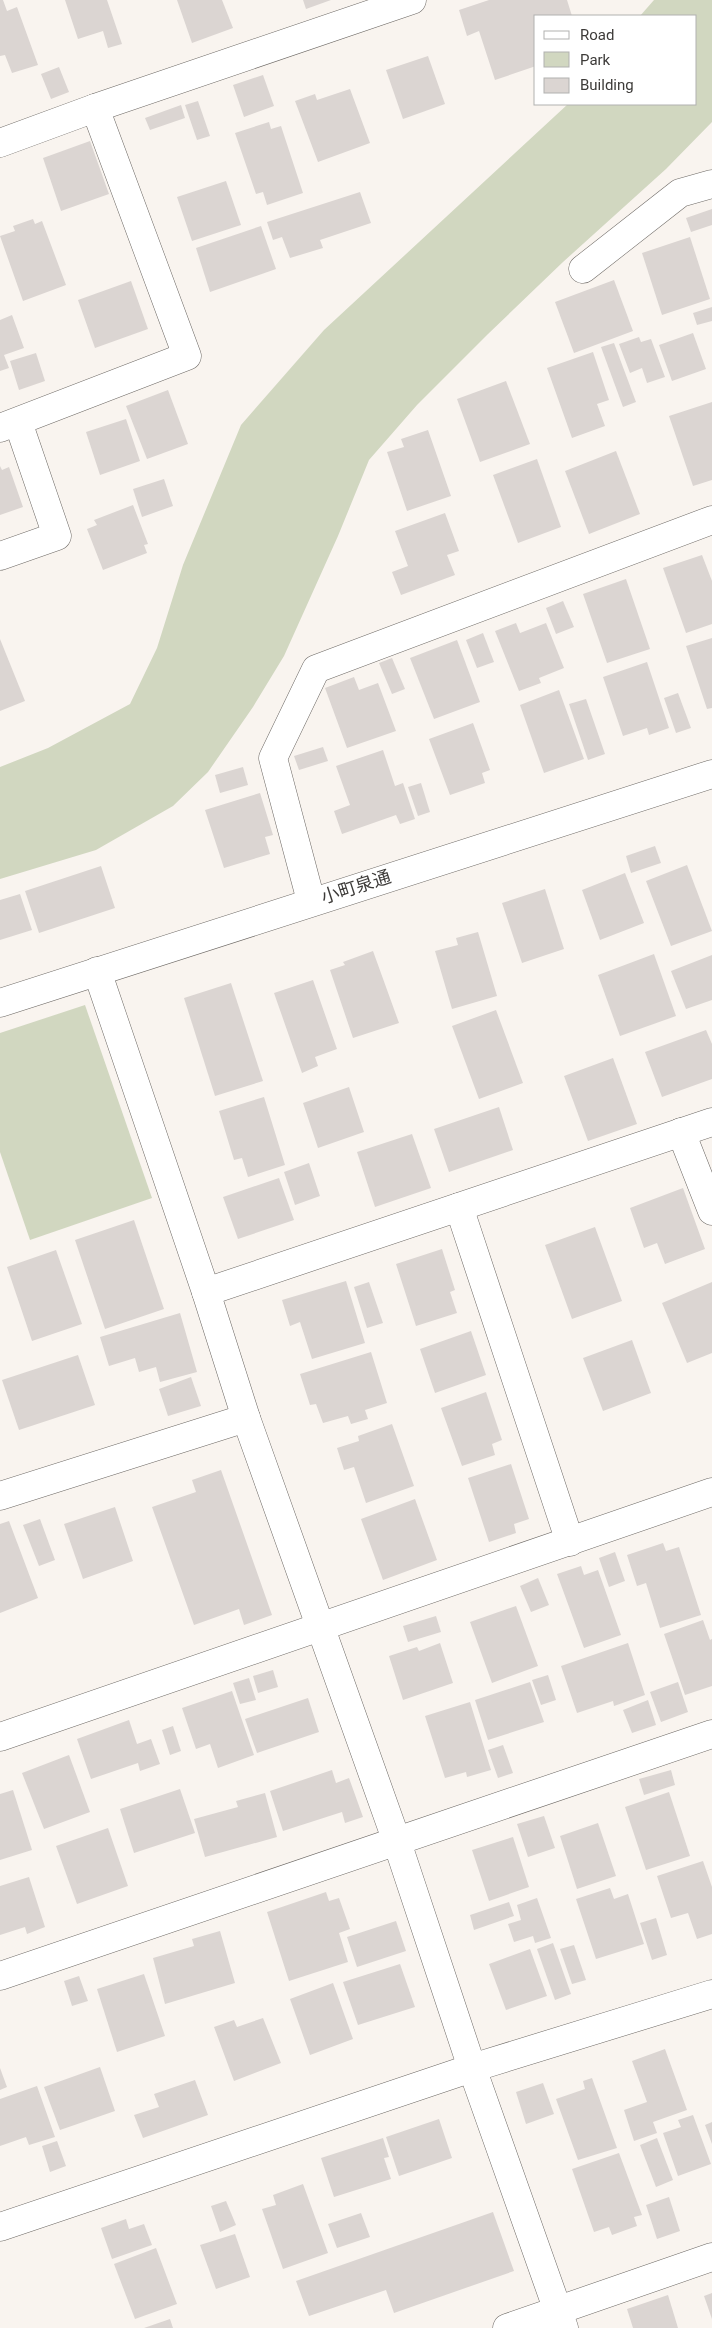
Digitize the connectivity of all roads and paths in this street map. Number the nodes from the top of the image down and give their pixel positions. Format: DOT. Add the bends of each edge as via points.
graph roads {
  1 [pos="412,0"];
  2 [pos="96,108"];
  3 [pos="0,143"];
  4 [pos="712,184"];
  5 [pos="583,268"];
  6 [pos="9,425"];
  7 [pos="712,520"];
  8 [pos="0,556"];
  9 [pos="712,774"];
  10 [pos="311,901"];
  11 [pos="97,971"];
  12 [pos="0,1003"];
  13 [pos="712,1122"];
  14 [pos="681,1132"];
  15 [pos="459,1207"];
  16 [pos="712,1211"];
  17 [pos="206,1292"];
  18 [pos="246,1418"];
  19 [pos="2,1490"];
  20 [pos="712,1492"];
  21 [pos="570,1542"];
  22 [pos="321,1627"];
  23 [pos="712,1734"];
  24 [pos="0,1737"];
  25 [pos="397,1842"];
  26 [pos="0,1976"];
  27 [pos="712,1994"];
  28 [pos="472,2068"];
  29 [pos="0,2227"];
  30 [pos="712,2257"];
  31 [pos="561,2319"];
  32 [pos="507,2328"];
  1 -- 2 [label="street"];
  2 -- 3 [label="street"];
  2 -- 6 [label="street" via="187,356"];
  4 -- 5 [label="street" via="680,193"];
  6 -- 8 [label="street" via="57,536"];
  7 -- 10 [label="street" via="316,669 273,758"];
  9 -- 10 [label="street, 小町泉通"];
  10 -- 11 [label="street, 小町泉通"];
  11 -- 12 [label="street, 小町泉通"];
  11 -- 17 [label="street"];
  13 -- 14 [label="street"];
  14 -- 15 [label="street"];
  14 -- 16 [label="street"];
  15 -- 17 [label="street"];
  15 -- 21 [label="street"];
  17 -- 18 [label="street"];
  18 -- 19 [label="street"];
  18 -- 22 [label="street"];
  20 -- 21 [label="street"];
  21 -- 22 [label="street"];
  22 -- 24 [label="street"];
  22 -- 25 [label="street"];
  23 -- 25 [label="street"];
  25 -- 26 [label="street"];
  25 -- 28 [label="street"];
  27 -- 28 [label="street"];
  28 -- 29 [label="street"];
  28 -- 31 [label="street"];
  30 -- 31 [label="street"];
  31 -- 32 [label="street"];
}
